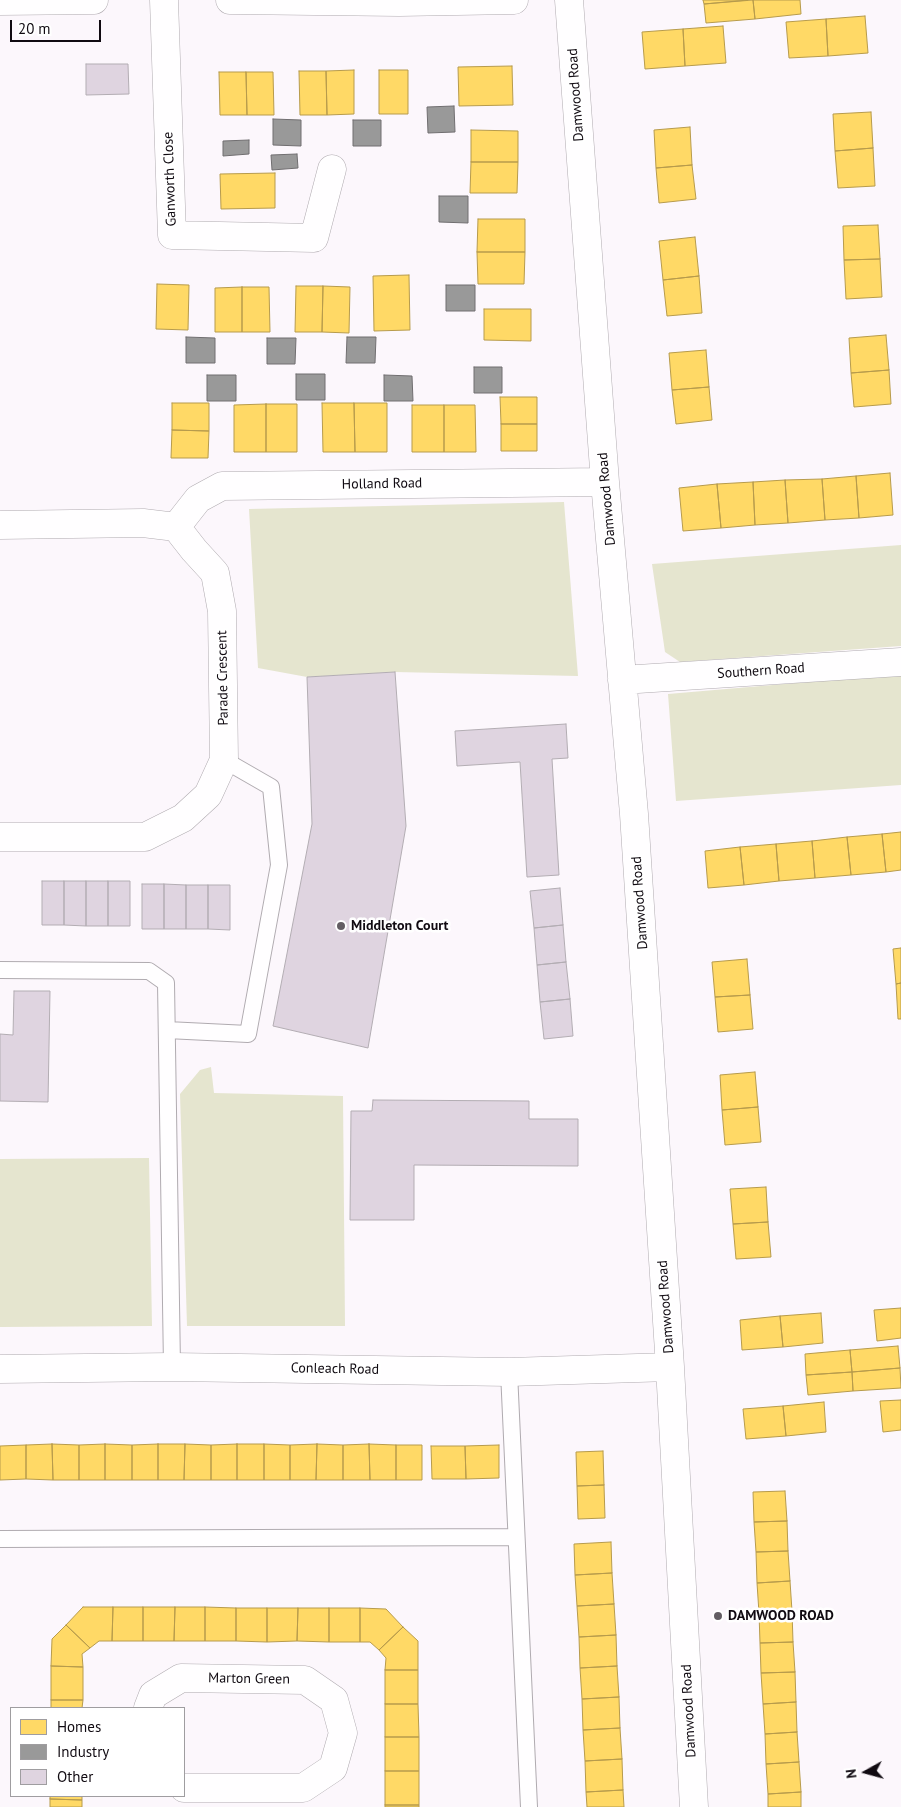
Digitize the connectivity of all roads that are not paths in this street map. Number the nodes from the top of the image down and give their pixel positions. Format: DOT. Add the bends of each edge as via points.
graph roads {
  1 [pos="94,0"];
  2 [pos="164,0"];
  3 [pos="230,0"];
  4 [pos="514,0"];
  5 [pos="569,0"];
  6 [pos="0,1"];
  7 [pos="399,1"];
  8 [pos="332,169"];
  9 [pos="606,482"];
  10 [pos="0,525"];
  11 [pos="176,527"];
  12 [pos="901,662"];
  13 [pos="622,680"];
  14 [pos="224,760"];
  15 [pos="0,837"];
  16 [pos="0,970"];
  17 [pos="167,1030"];
  18 [pos="172,1367"];
  19 [pos="670,1367"];
  20 [pos="0,1369"];
  21 [pos="509,1372"];
  22 [pos="516,1538"];
  23 [pos="0,1539"];
  24 [pos="148,1707"];
  25 [pos="185,1788"];
  26 [pos="236,1797"];
  27 [pos="529,1807"];
  28 [pos="694,1807"];
  1 -- 6 [label="street"];
  2 -- 8 [label="street, Ganworth Close" via="172,235 314,238"];
  3 -- 7 [label="street"];
  4 -- 7 [label="street"];
  5 -- 9 [label="street, Damwood Road"];
  9 -- 11 [label="street, Holland Road" via="222,486 198,499"];
  9 -- 13 [label="street, Damwood Road"];
  10 -- 11 [label="street" via="143,524"];
  11 -- 14 [label="street, Parade Crescent" via="215,573 222,611"];
  12 -- 13 [label="street, Southern Road"];
  13 -- 19 [label="street, Damwood Road" via="634,814"];
  14 -- 15 [label="street, Parade Crescent" via="208,794 184,818 145,837"];
  14 -- 17 [label="lane" via="271,787 279,866 248,1034"];
  16 -- 17 [label="lane" via="149,971 166,983"];
  17 -- 18 [label="lane"];
  18 -- 20 [label="street, Conleach Road"];
  18 -- 21 [label="street, Conleach Road"];
  19 -- 21 [label="street, Conleach Road"];
  19 -- 28 [label="street, Damwood Road"];
  21 -- 22 [label="lane"];
  22 -- 23 [label="lane"];
  22 -- 27 [label="lane"];
  24 -- 26 [label="street, Marton Green" via="153,1695 181,1678 305,1680 334,1700 343,1732 333,1768 303,1788"];
  25 -- 26 [label="street, Marton Green"];
}
